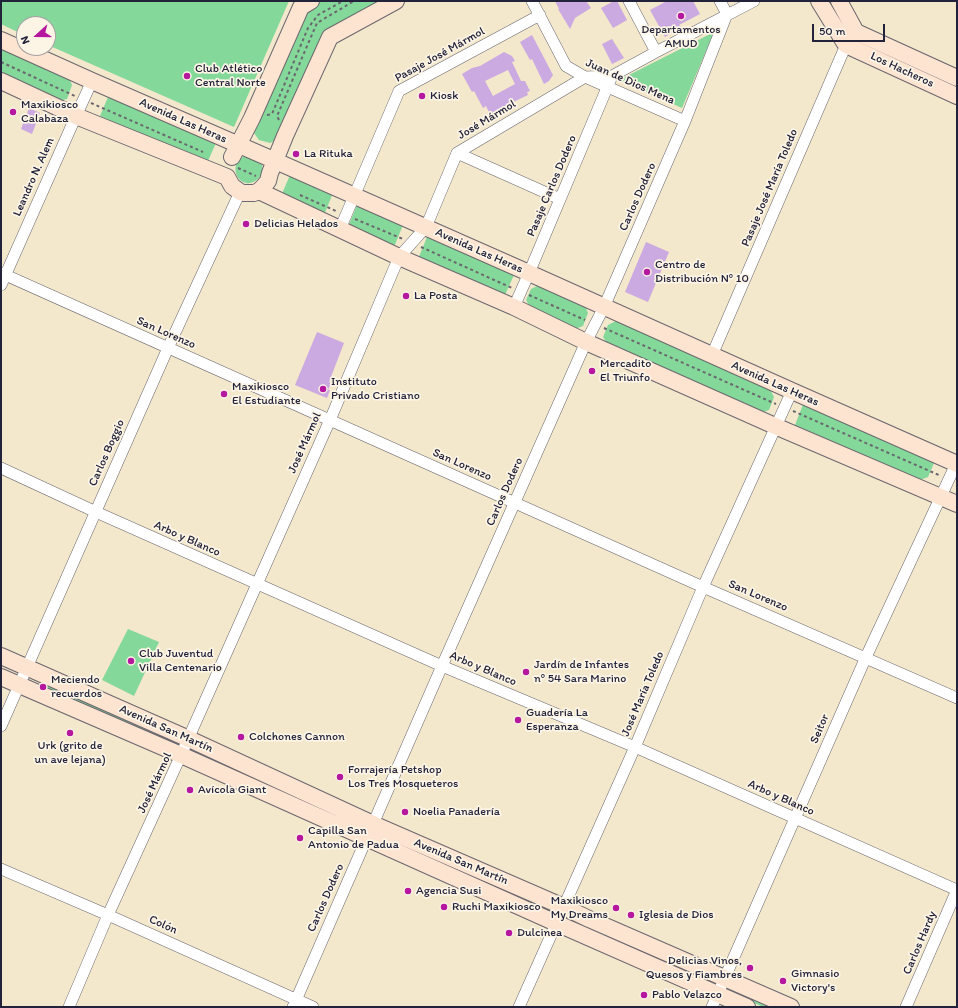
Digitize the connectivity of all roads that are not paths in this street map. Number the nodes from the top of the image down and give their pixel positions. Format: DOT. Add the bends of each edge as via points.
graph roads {
  1 [pos="311,1"];
  2 [pos="396,1"];
  3 [pos="532,1"];
  4 [pos="628,1"];
  5 [pos="720,1"];
  6 [pos="754,1"];
  7 [pos="819,1"];
  8 [pos="839,1"];
  9 [pos="727,14"];
  10 [pos="540,16"];
  11 [pos="851,39"];
  12 [pos="1,40"];
  13 [pos="656,52"];
  14 [pos="612,76"];
  15 [pos="585,77"];
  16 [pos="957,78"];
  17 [pos="1,81"];
  18 [pos="92,81"];
  19 [pos="608,86"];
  20 [pos="957,96"];
  21 [pos="76,116"];
  22 [pos="685,121"];
  23 [pos="457,153"];
  24 [pos="250,170"];
  25 [pos="354,196"];
  26 [pos="560,199"];
  27 [pos="343,222"];
  28 [pos="426,227"];
  29 [pos="399,257"];
  30 [pos="529,273"];
  31 [pos="2,278"];
  32 [pos="514,307"];
  33 [pos="604,307"];
  34 [pos="586,342"];
  35 [pos="168,348"];
  36 [pos="712,355"];
  37 [pos="792,391"];
  38 [pos="330,420"];
  39 [pos="776,426"];
  40 [pos="956,464"];
  41 [pos="1,468"];
  42 [pos="940,497"];
  43 [pos="515,503"];
  44 [pos="957,504"];
  45 [pos="96,512"];
  46 [pos="257,584"];
  47 [pos="703,587"];
  48 [pos="1,656"];
  49 [pos="866,657"];
  50 [pos="442,666"];
  51 [pos="27,667"];
  52 [pos="1,677"];
  53 [pos="20,685"];
  54 [pos="957,698"];
  55 [pos="1,726"];
  56 [pos="189,739"];
  57 [pos="635,746"];
  58 [pos="181,755"];
  59 [pos="796,819"];
  60 [pos="370,831"];
  61 [pos="1,869"];
  62 [pos="957,890"];
  63 [pos="564,907"];
  64 [pos="108,915"];
  65 [pos="556,923"];
  66 [pos="724,979"];
  67 [pos="715,1000"];
  68 [pos="294,1003"];
  69 [pos="69,1007"];
  70 [pos="313,1007"];
  71 [pos="519,1007"];
  72 [pos="748,1007"];
  73 [pos="791,1007"];
  74 [pos="906,1007"];
  1 -- 24 [label="main road" via="301,6 252,118"];
  2 -- 24 [label="main road" via="330,37 285,136"];
  3 -- 10 [label="street, Juan de Dios Mena"];
  4 -- 13 [label="street"];
  5 -- 9 [label="street"];
  6 -- 9 [label="street"];
  7 -- 11 [label="main road"];
  8 -- 11 [label="main road"];
  9 -- 13 [label="street, José Mármol"];
  9 -- 22 [label="street, Carlos Dodero"];
  10 -- 15 [label="street, Juan de Dios Mena" via="566,66"];
  10 -- 25 [label="street, Pasaje José Mármol" via="399,91"];
  11 -- 16 [label="main road, Los Hacheros"];
  11 -- 20 [label="main road, Los Hacheros"];
  11 -- 36 [label="street, Pasaje José María Toledo"];
  12 -- 18 [label="main road, Avenida Las Heras"];
  13 -- 14 [label="street, José Mármol"];
  14 -- 15 [label="street, José Mármol"];
  14 -- 19 [label="street, Pasaje Carlos Dodero"];
  15 -- 19 [label="street, Juan de Dios Mena"];
  15 -- 23 [label="street, José Mármol"];
  17 -- 21 [label="main road, Avenida Las Heras"];
  18 -- 21 [label="street, Leandro N. Alem"];
  18 -- 24 [label="main road, Avenida Las Heras"];
  19 -- 22 [label="street, Juan de Dios Mena"];
  19 -- 26 [label="street, Pasaje Carlos Dodero"];
  21 -- 24 [label="main road, Avenida Las Heras"];
  21 -- 31 [label="street, Leandro N. Alem"];
  22 -- 33 [label="street, Carlos Dodero"];
  23 -- 26 [label="street"];
  23 -- 28 [label="street, José Mármol"];
  24 -- 25 [label="main road, Avenida Las Heras"];
  24 -- 27 [label="main road, Avenida Las Heras"];
  24 -- 35 [label="street, Carlos Boggio"];
  25 -- 27 [label="street, Pasaje José Mármol"];
  25 -- 28 [label="main road, Avenida Las Heras"];
  26 -- 30 [label="street, Pasaje Carlos Dodero"];
  27 -- 29 [label="main road, Avenida Las Heras"];
  28 -- 29 [label="street, José Mármol"];
  28 -- 30 [label="main road, Avenida Las Heras"];
  29 -- 32 [label="main road, Avenida Las Heras"];
  29 -- 38 [label="street, José Mármol"];
  30 -- 32 [label="street, Pasaje Carlos Dodero"];
  30 -- 33 [label="main road, Avenida Las Heras"];
  31 -- 35 [label="street, San Lorenzo"];
  32 -- 34 [label="main road, Avenida Las Heras"];
  33 -- 34 [label="street, Carlos Dodero"];
  33 -- 36 [label="main road, Avenida Las Heras"];
  34 -- 39 [label="main road, Avenida Las Heras"];
  34 -- 43 [label="street, Carlos Dodero"];
  35 -- 38 [label="street, San Lorenzo"];
  35 -- 45 [label="street, Carlos Boggio"];
  36 -- 37 [label="main road, Avenida Las Heras"];
  37 -- 39 [label="street, José María Toledo"];
  37 -- 40 [label="main road, Avenida Las Heras"];
  38 -- 43 [label="street, San Lorenzo"];
  38 -- 46 [label="street, José Mármol"];
  39 -- 42 [label="main road, Avenida Las Heras"];
  39 -- 47 [label="street, José María Toledo"];
  40 -- 42 [label="street, Seitor"];
  41 -- 45 [label="street, Arbo y Blanco"];
  42 -- 44 [label="main road, Avenida Las Heras"];
  42 -- 49 [label="street, Seitor"];
  43 -- 47 [label="street, San Lorenzo"];
  43 -- 50 [label="street, Carlos Dodero"];
  45 -- 46 [label="street, Arbo y Blanco"];
  45 -- 51 [label="street, Carlos Boggio"];
  46 -- 50 [label="street, Arbo y Blanco"];
  46 -- 56 [label="street, José Mármol"];
  47 -- 49 [label="street, San Lorenzo"];
  47 -- 57 [label="street, José María Toledo"];
  48 -- 51 [label="main road, Avenida San Martín"];
  49 -- 54 [label="street, San Lorenzo"];
  49 -- 59 [label="street, Seitor"];
  50 -- 57 [label="street, Arbo y Blanco"];
  50 -- 60 [label="street, Carlos Dodero"];
  51 -- 53 [label="street, Carlos Boggio"];
  51 -- 56 [label="main road, Avenida San Martín"];
  52 -- 53 [label="main road, Avenida San Martín"];
  53 -- 55 [label="street, Carlos Boggio"];
  53 -- 58 [label="main road, Avenida San Martín"];
  56 -- 58 [label="street, José Mármol"];
  56 -- 60 [label="main road, Avenida San Martín"];
  57 -- 59 [label="street, Arbo y Blanco"];
  57 -- 63 [label="street, José María Toledo"];
  58 -- 60 [label="main road, Avenida San Martín"];
  58 -- 64 [label="street, José Mármol"];
  59 -- 62 [label="street, Arbo y Blanco"];
  59 -- 66 [label="street, Seitor"];
  60 -- 63 [label="main road, Avenida San Martín"];
  60 -- 65 [label="main road, Avenida San Martín"];
  60 -- 68 [label="street, Carlos Dodero"];
  61 -- 64 [label="street, Colón"];
  62 -- 74 [label="street, Carlos Hardy"];
  63 -- 65 [label="street, José María Toledo"];
  63 -- 66 [label="main road, Avenida San Martín"];
  64 -- 68 [label="street, Colón"];
  64 -- 69 [label="street, José Mármol"];
  65 -- 67 [label="main road, Avenida San Martín"];
  65 -- 71 [label="street, José María Toledo"];
  66 -- 67 [label="street, Seitor"];
  66 -- 73 [label="main road, Avenida San Martín"];
  67 -- 72 [label="main road, Avenida San Martín"];
  68 -- 70 [label="street, Colón"];
}
